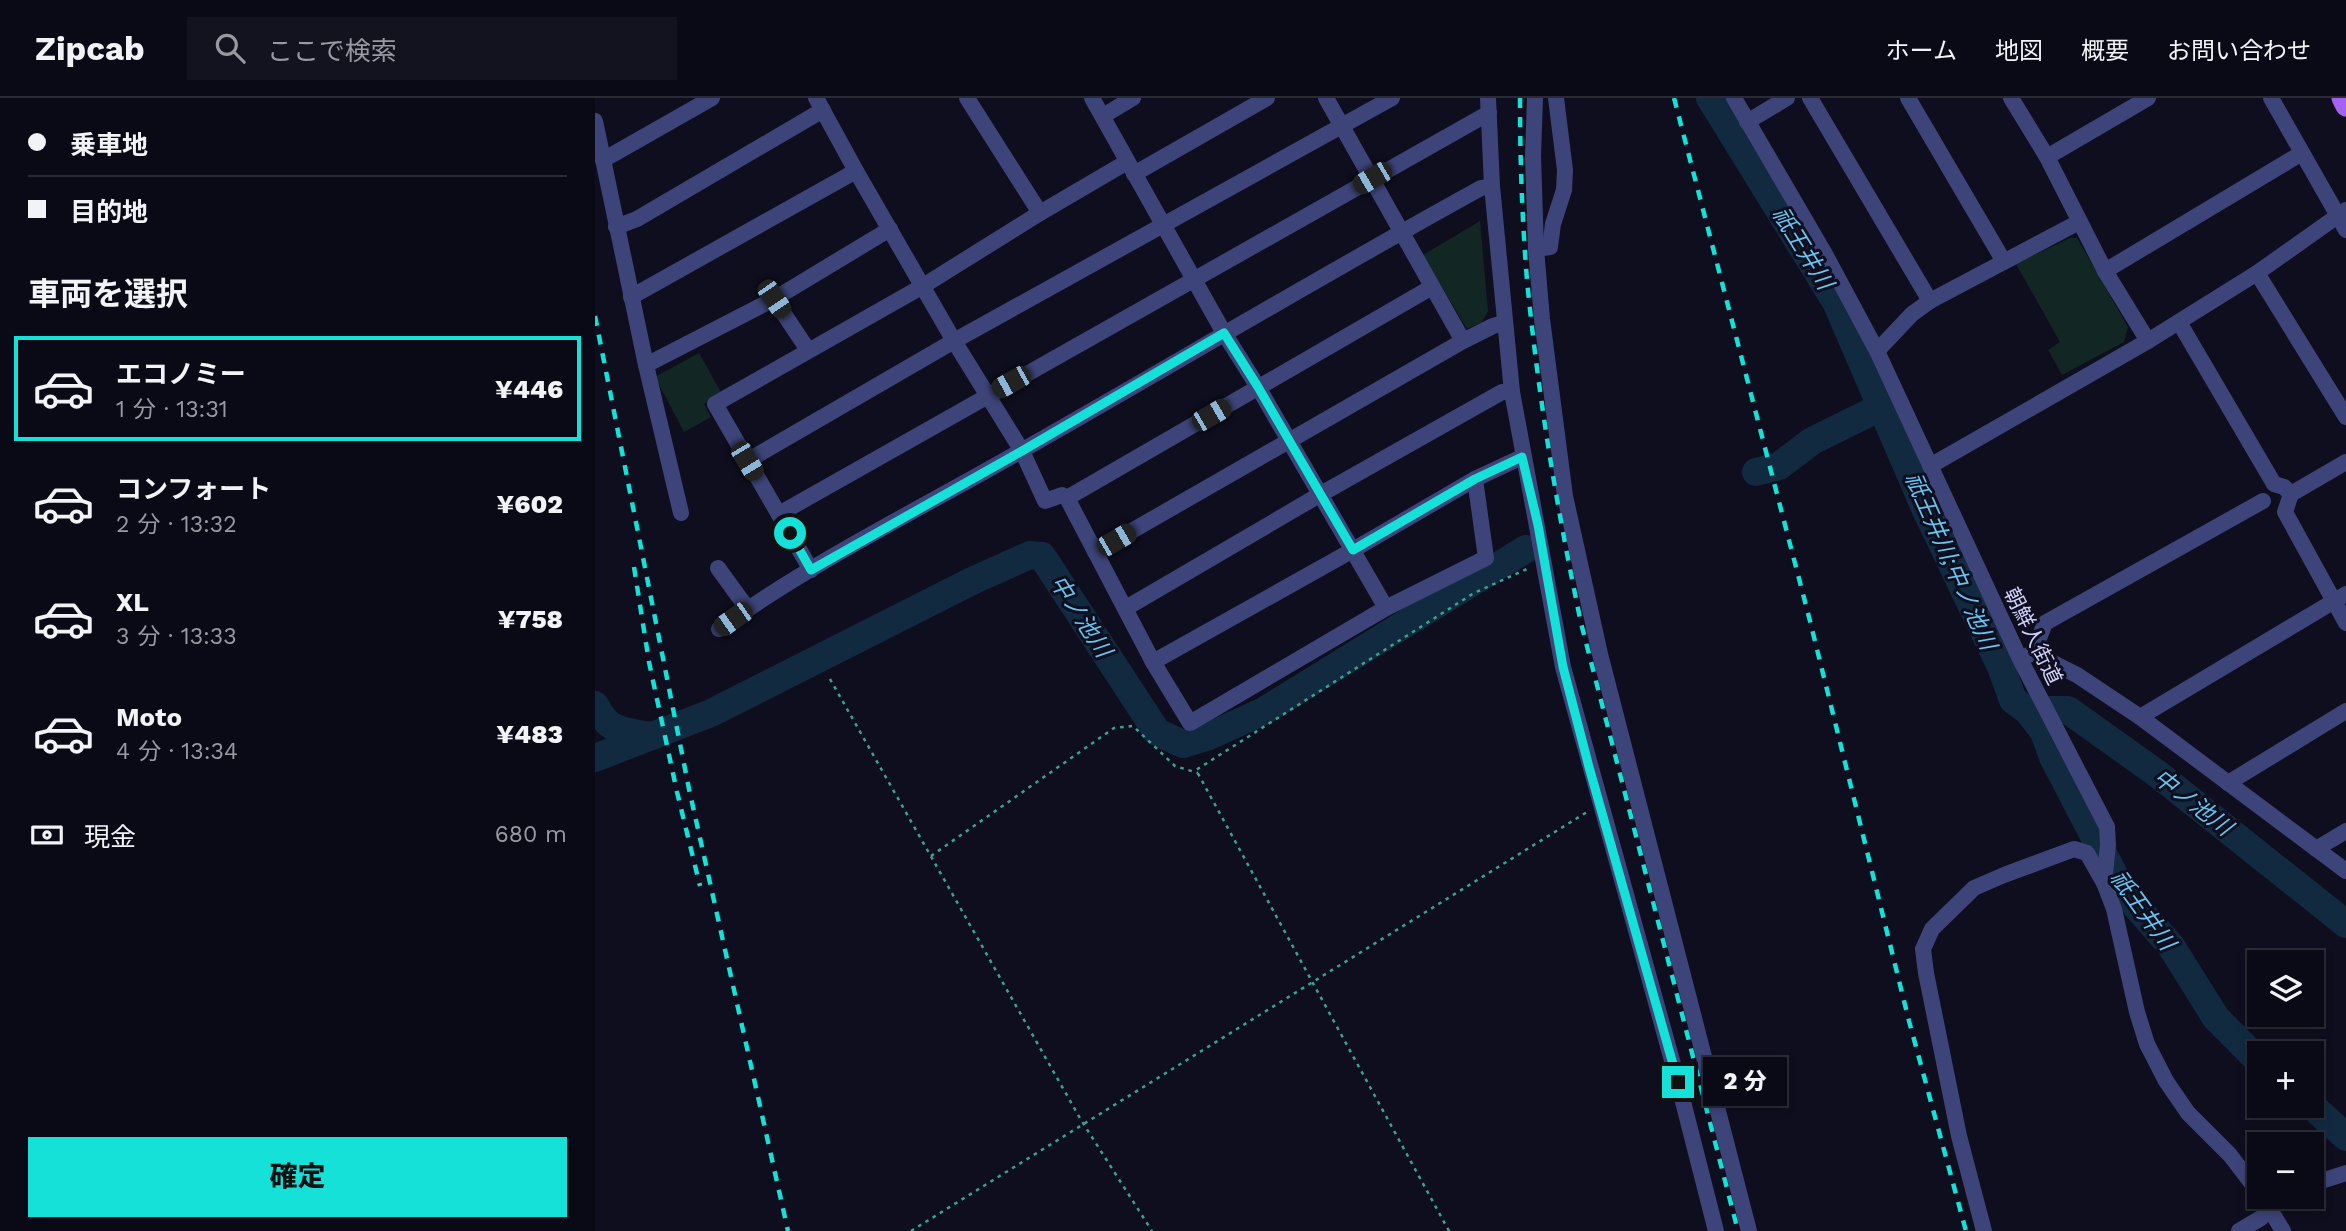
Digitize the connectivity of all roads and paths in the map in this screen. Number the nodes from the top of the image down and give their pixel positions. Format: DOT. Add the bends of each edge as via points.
graph roads {
  1 [pos="712,98"];
  2 [pos="967,98"];
  3 [pos="1092,98"];
  4 [pos="1133,98"];
  5 [pos="1268,98"];
  6 [pos="1326,98"];
  7 [pos="1392,98"];
  8 [pos="1535,98"];
  9 [pos="1556,98"];
  10 [pos="1734,98"];
  11 [pos="1787,98"];
  12 [pos="1810,98"];
  13 [pos="1908,98"];
  14 [pos="2011,98"];
  15 [pos="2148,98"];
  16 [pos="2271,98"];
  17 [pos="2342,98"];
  18 [pos="819,104"];
  19 [pos="1489,106"];
  20 [pos="2346,106"];
  21 [pos="1103,116"];
  22 [pos="595,121"];
  23 [pos="1747,122"];
  24 [pos="1342,127"];
  25 [pos="2302,153"];
  26 [pos="2047,157"];
  27 [pos="603,160"];
  28 [pos="1130,168"];
  29 [pos="856,172"];
  30 [pos="1372,178"];
  31 [pos="1492,186"];
  32 [pos="2342,212"];
  33 [pos="1040,213"];
  34 [pos="2079,222"];
  35 [pos="1164,224"];
  36 [pos="616,227"];
  37 [pos="890,229"];
  38 [pos="2346,230"];
  39 [pos="1402,231"];
  40 [pos="1537,249"];
  41 [pos="2004,260"];
  42 [pos="2105,271"];
  43 [pos="2257,273"];
  44 [pos="1194,280"];
  45 [pos="923,286"];
  46 [pos="1432,287"];
  47 [pos="631,297"];
  48 [pos="774,299"];
  49 [pos="1930,301"];
  50 [pos="2179,322"];
  51 [pos="1504,323"];
  52 [pos="1224,333"];
  53 [pos="954,341"];
  54 [pos="1463,341"];
  55 [pos="2148,341"];
  56 [pos="808,350"];
  57 [pos="1877,351"];
  58 [pos="646,365"];
  59 [pos="1258,387"];
  60 [pos="1512,392"];
  61 [pos="988,394"];
  62 [pos="2346,416"];
  63 [pos="1289,440"];
  64 [pos="1022,451"];
  65 [pos="1522,457"];
  66 [pos="747,461"];
  67 [pos="2346,462"];
  68 [pos="1930,467"];
  69 [pos="1475,479"];
  70 [pos="2274,484"];
  71 [pos="1321,494"];
  72 [pos="2291,494"];
  73 [pos="1067,498"];
  74 [pos="2263,501"];
  75 [pos="2285,512"];
  76 [pos="681,513"];
  77 [pos="779,514"];
  78 [pos="1353,550"];
  79 [pos="1095,552"];
  80 [pos="1545,561"];
  81 [pos="718,568"];
  82 [pos="811,570"];
  83 [pos="2340,598"];
  84 [pos="747,608"];
  85 [pos="1126,608"];
  86 [pos="1386,608"];
  87 [pos="2346,623"];
  88 [pos="719,629"];
  89 [pos="2027,656"];
  90 [pos="1153,662"];
  91 [pos="830,679"];
  92 [pos="2346,711"];
  93 [pos="2140,717"];
  94 [pos="1198,773"];
  95 [pos="2228,783"];
  96 [pos="1600,804"];
  97 [pos="2346,831"];
  98 [pos="2316,849"];
  99 [pos="931,856"];
  100 [pos="2346,871"];
  101 [pos="2104,877"];
  102 [pos="2346,1173"];
  103 [pos="2247,1178"];
  104 [pos="2324,1180"];
  105 [pos="2257,1209"];
  106 [pos="2270,1209"];
  107 [pos="911,1231"];
  108 [pos="1152,1231"];
  109 [pos="1449,1231"];
  110 [pos="1716,1231"];
  111 [pos="1749,1231"];
  112 [pos="1984,1231"];
  113 [pos="2239,1231"];
  114 [pos="2283,1231"];
  1 -- 27 [label="street"];
  2 -- 33 [label="street"];
  3 -- 21 [label="street"];
  4 -- 21 [label="street"];
  5 -- 28 [label="street"];
  6 -- 24 [label="street"];
  7 -- 24 [label="street"];
  8 -- 40 [label="street"];
  9 -- 40 [label="street" via="1564,190 1550,247"];
  10 -- 23 [label="street, 朝鮮人街道"];
  11 -- 23 [label="street"];
  12 -- 49 [label="street"];
  13 -- 41 [label="street"];
  14 -- 26 [label="street"];
  15 -- 26 [label="street"];
  16 -- 25 [label="street"];
  17 -- 20 [label="main road"];
  18 -- 29 [label="street"];
  18 -- 36 [label="street" via="637,219"];
  19 -- 30 [label="street"];
  19 -- 31 [label="street"];
  21 -- 28 [label="street"];
  22 -- 27 [label="street"];
  23 -- 57 [label="street, 朝鮮人街道"];
  24 -- 30 [label="street"];
  24 -- 35 [label="street"];
  25 -- 32 [label="street"];
  25 -- 42 [label="street"];
  26 -- 34 [label="street"];
  27 -- 36 [label="street"];
  28 -- 33 [label="street"];
  28 -- 35 [label="street"];
  29 -- 37 [label="street"];
  29 -- 47 [label="street"];
  30 -- 39 [label="street"];
  30 -- 44 [label="street"];
  31 -- 39 [label="street"];
  31 -- 51 [label="street"];
  32 -- 38 [label="street"];
  32 -- 43 [label="street"];
  33 -- 45 [label="street"];
  34 -- 41 [label="street"];
  34 -- 42 [label="street"];
  35 -- 44 [label="street"];
  35 -- 53 [label="street"];
  36 -- 47 [label="street"];
  37 -- 45 [label="street"];
  37 -- 48 [label="street"];
  39 -- 46 [label="street"];
  39 -- 52 [label="street"];
  40 -- 111 [label="street" via="1554,414 1577,559"];
  41 -- 49 [label="street"];
  42 -- 55 [label="street"];
  43 -- 50 [label="street"];
  43 -- 62 [label="street"];
  44 -- 52 [label="street"];
  44 -- 61 [label="street"];
  45 -- 53 [label="street"];
  45 -- 56 [label="street"];
  46 -- 54 [label="street"];
  46 -- 59 [label="street"];
  47 -- 58 [label="street"];
  48 -- 56 [label="street"];
  48 -- 58 [label="street"];
  49 -- 57 [label="street"];
  50 -- 55 [label="street"];
  50 -- 70 [label="street"];
  51 -- 54 [label="street"];
  51 -- 60 [label="street"];
  52 -- 59 [label="street"];
  52 -- 64 [label="street"];
  53 -- 61 [label="street"];
  53 -- 66 [label="street"];
  54 -- 63 [label="street"];
  55 -- 68 [label="street"];
  56 -- 66 [label="street" via="715,404"];
  57 -- 68 [label="street, 朝鮮人街道"];
  58 -- 76 [label="street"];
  59 -- 63 [label="street"];
  59 -- 73 [label="street"];
  60 -- 65 [label="street"];
  60 -- 71 [label="street" via="1501,393"];
  61 -- 64 [label="street"];
  61 -- 77 [label="street"];
  63 -- 71 [label="street"];
  63 -- 79 [label="street"];
  64 -- 73 [label="street" via="1045,501 1062,495"];
  64 -- 82 [label="street"];
  65 -- 69 [label="street"];
  65 -- 80 [label="street"];
  66 -- 77 [label="street"];
  67 -- 72 [label="street"];
  68 -- 89 [label="street, 朝鮮人街道"];
  69 -- 78 [label="street"];
  69 -- 86 [label="street" via="1486,558"];
  70 -- 72 [label="street"];
  70 -- 74 [label="street"];
  71 -- 78 [label="street"];
  71 -- 85 [label="street"];
  72 -- 75 [label="street"];
  73 -- 79 [label="street"];
  74 -- 75 [label="street" via="2272,511"];
  74 -- 89 [label="street" via="2045,623"];
  75 -- 83 [label="street"];
  77 -- 82 [label="street"];
  78 -- 86 [label="street"];
  78 -- 90 [label="street"];
  79 -- 85 [label="street"];
  80 -- 94 [label="path" via="1474,593 1196,770"];
  80 -- 96 [label="street" via="1563,667"];
  81 -- 84 [label="street"];
  82 -- 84 [label="street"];
  83 -- 87 [label="street"];
  83 -- 93 [label="street"];
  84 -- 88 [label="street"];
  85 -- 90 [label="street"];
  86 -- 90 [label="street" via="1190,723"];
  89 -- 93 [label="street" via="2077,675"];
  89 -- 101 [label="street, 朝鮮人街道" via="2033,685 2107,827"];
  91 -- 99 [label="path"];
  92 -- 95 [label="street"];
  93 -- 95 [label="street"];
  94 -- 99 [label="path" via="1175,766 1133,726 1114,728"];
  94 -- 109 [label="path"];
  95 -- 98 [label="street"];
  96 -- 107 [label="path"];
  96 -- 110 [label="street"];
  97 -- 98 [label="street"];
  98 -- 100 [label="street"];
  99 -- 108 [label="path" via="1081,1120"];
  101 -- 103 [label="street, 朝鮮人街道" via="2144,1033 2166,1081 2187,1113"];
  101 -- 112 [label="street" via="2087,853 2074,849 2004,875 1974,888 1932,929 1923,949 1959,1136"];
  102 -- 104 [label="street"];
  105 -- 113 [label="street"];
  106 -- 114 [label="street, 朝鮮人街道"];
}
